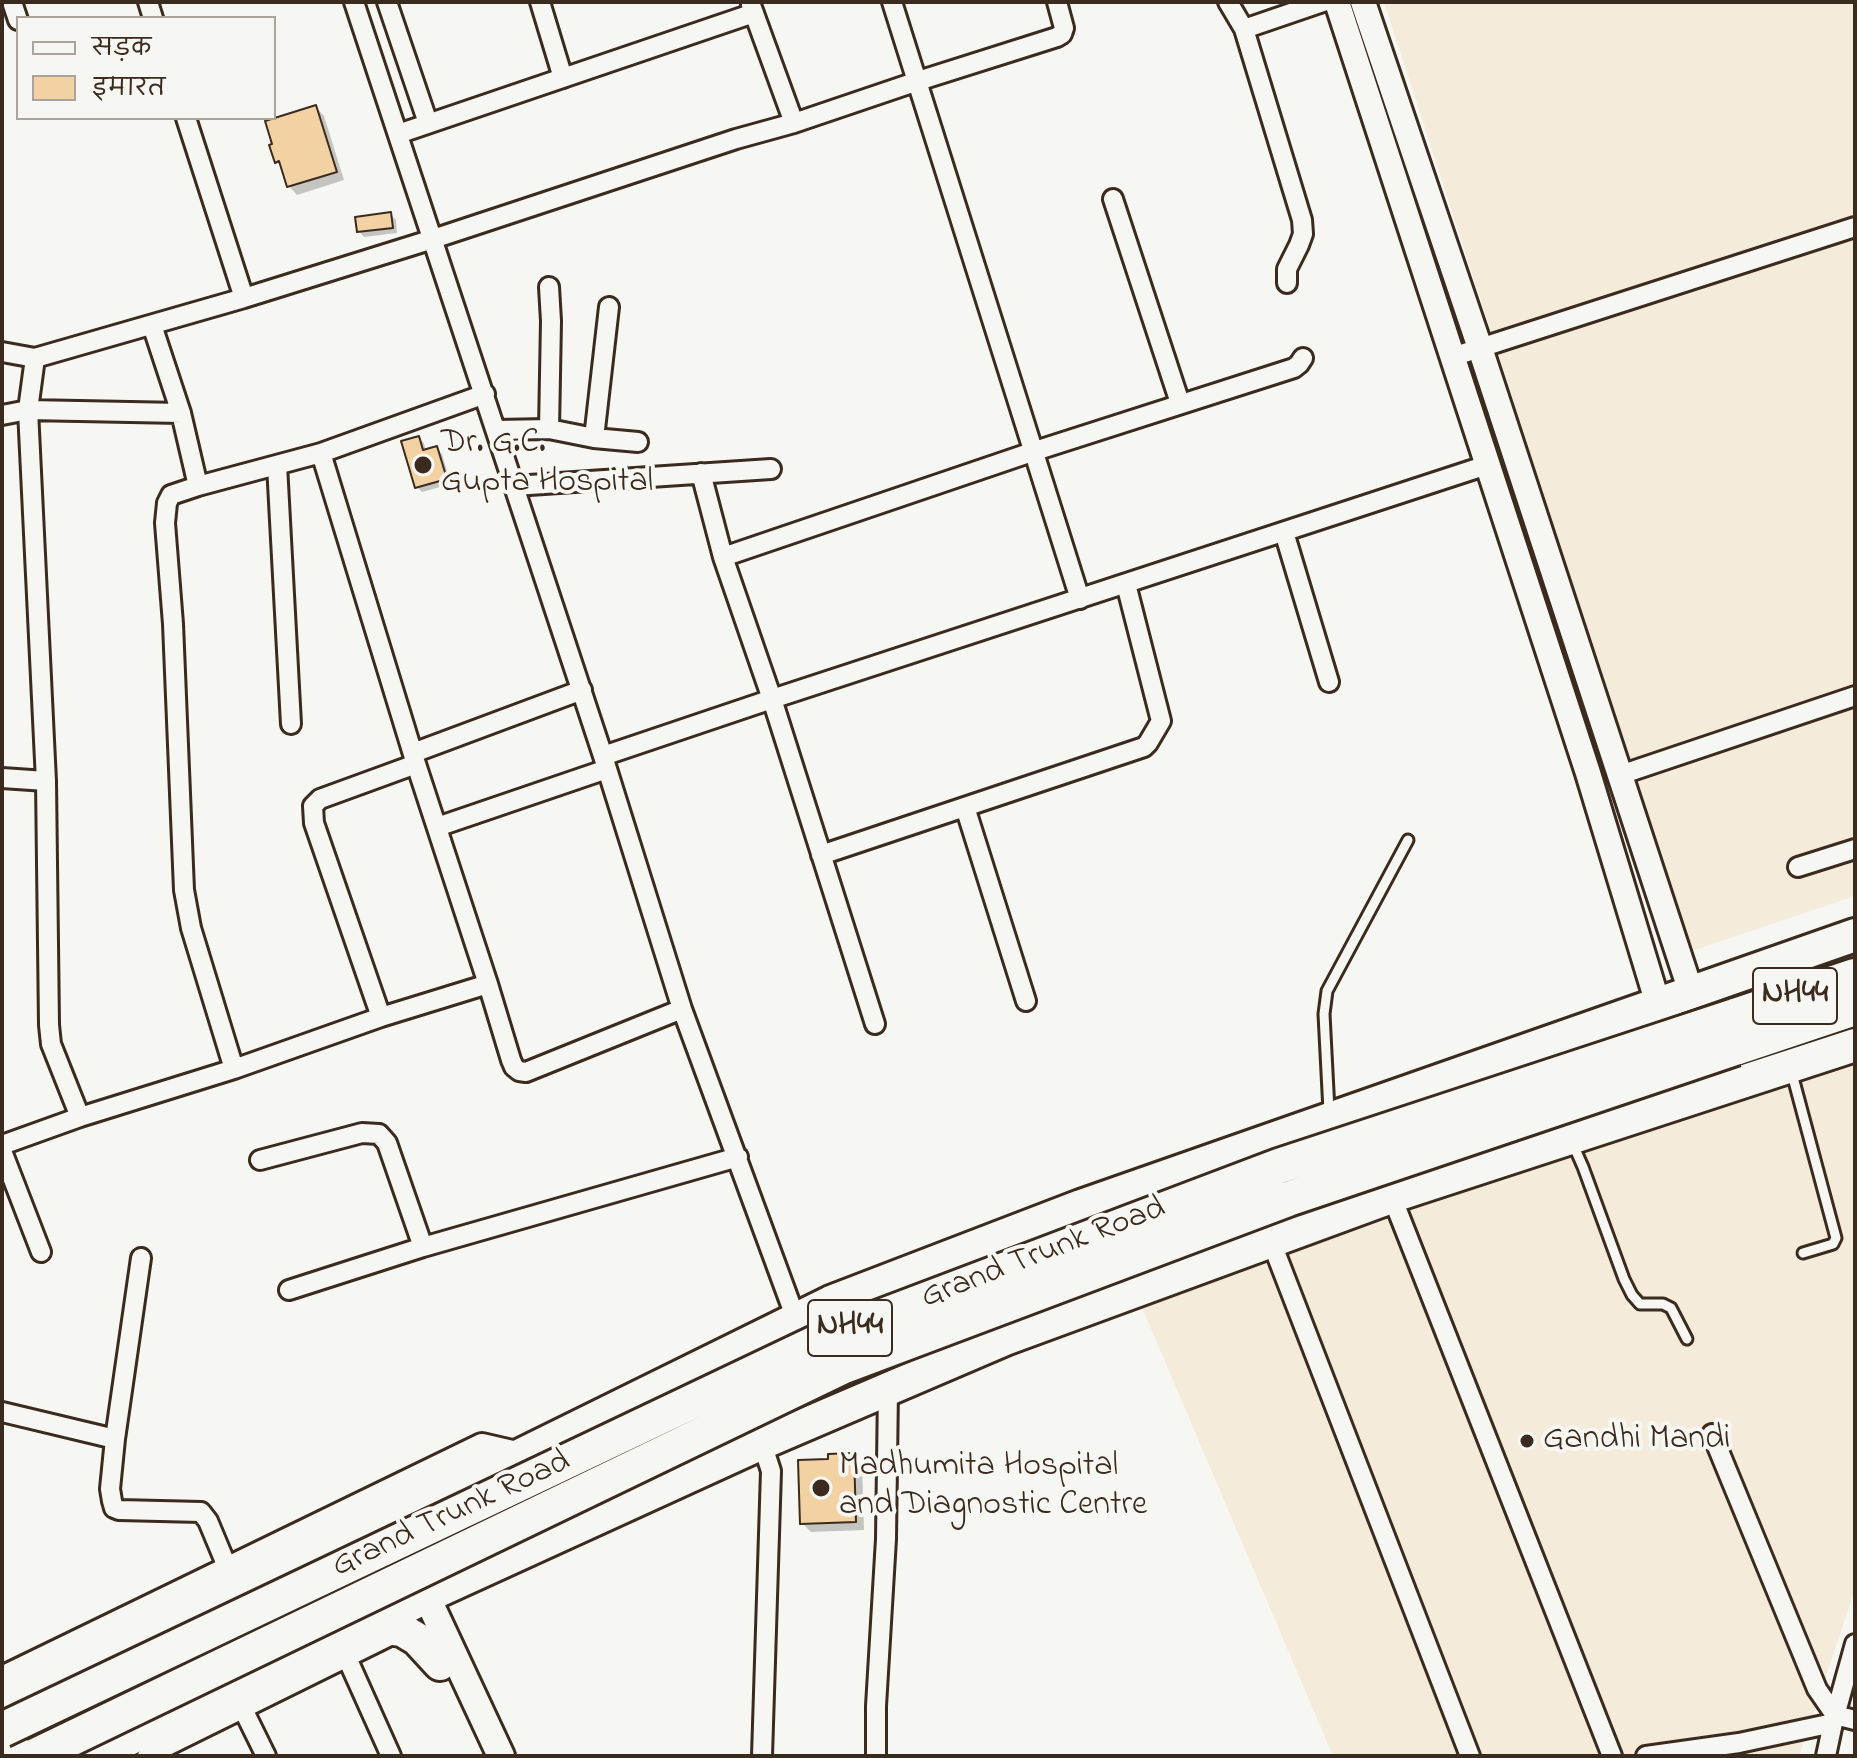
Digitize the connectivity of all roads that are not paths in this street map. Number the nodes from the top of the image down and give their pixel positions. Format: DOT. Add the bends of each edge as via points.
graph roads {
  1 [pos="354,2"];
  2 [pos="387,2"];
  3 [pos="540,2"];
  4 [pos="892,2"];
  5 [pos="1057,2"];
  6 [pos="1228,2"];
  7 [pos="1323,2"];
  8 [pos="1337,2"];
  9 [pos="1363,2"];
  10 [pos="752,8"];
  11 [pos="1244,29"];
  12 [pos="563,78"];
  13 [pos="918,81"];
  14 [pos="187,120"];
  15 [pos="428,123"];
  16 [pos="794,123"];
  17 [pos="398,134"];
  18 [pos="1113,199"];
  19 [pos="1855,227"];
  20 [pos="433,239"];
  21 [pos="1287,283"];
  22 [pos="549,287"];
  23 [pos="244,298"];
  24 [pos="609,307"];
  25 [pos="152,325"];
  26 [pos="1480,348"];
  27 [pos="2,352"];
  28 [pos="1452,357"];
  29 [pos="35,358"];
  30 [pos="1303,358"];
  31 [pos="485,394"];
  32 [pos="1180,403"];
  33 [pos="28,410"];
  34 [pos="181,413"];
  35 [pos="2,415"];
  36 [pos="549,429"];
  37 [pos="496,430"];
  38 [pos="594,438"];
  39 [pos="638,442"];
  40 [pos="1035,451"];
  41 [pos="321,453"];
  42 [pos="277,465"];
  43 [pos="1487,465"];
  44 [pos="771,469"];
  45 [pos="701,473"];
  46 [pos="198,486"];
  47 [pos="514,486"];
  48 [pos="1284,532"];
  49 [pos="723,557"];
  50 [pos="1126,584"];
  51 [pos="1080,599"];
  52 [pos="1329,682"];
  53 [pos="582,690"];
  54 [pos="1855,696"];
  55 [pos="772,699"];
  56 [pos="291,724"];
  57 [pos="414,758"];
  58 [pos="605,763"];
  59 [pos="1620,775"];
  60 [pos="2,778"];
  61 [pos="46,781"];
  62 [pos="965,807"];
  63 [pos="437,827"];
  64 [pos="1408,840"];
  65 [pos="1855,849"];
  66 [pos="821,855"];
  67 [pos="1798,867"];
  68 [pos="1855,935"];
  69 [pos="1855,976"];
  70 [pos="488,984"];
  71 [pos="1691,992"];
  72 [pos="1026,1001"];
  73 [pos="1658,1004"];
  74 [pos="1855,1008"];
  75 [pos="682,1009"];
  76 [pos="381,1017"];
  77 [pos="875,1024"];
  78 [pos="1735,1032"];
  79 [pos="1855,1045"];
  80 [pos="1790,1067"];
  81 [pos="234,1069"];
  82 [pos="80,1117"];
  83 [pos="1329,1119"];
  84 [pos="1570,1138"];
  85 [pos="2,1148"];
  86 [pos="738,1157"];
  87 [pos="260,1160"];
  88 [pos="1392,1197"];
  89 [pos="1271,1241"];
  90 [pos="423,1247"];
  91 [pos="41,1252"];
  92 [pos="1803,1253"];
  93 [pos="141,1258"];
  94 [pos="941,1260"];
  95 [pos="289,1290"];
  96 [pos="796,1319"];
  97 [pos="1687,1339"];
  98 [pos="983,1348"];
  99 [pos="888,1389"];
  100 [pos="2,1412"];
  101 [pos="1712,1434"];
  102 [pos="115,1439"];
  103 [pos="762,1443"];
  104 [pos="521,1455"];
  105 [pos="389,1520"];
  106 [pos="236,1578"];
  107 [pos="414,1610"];
  108 [pos="1855,1644"];
  109 [pos="343,1650"];
  110 [pos="440,1664"];
  111 [pos="2,1679"];
  112 [pos="238,1698"];
  113 [pos="2,1702"];
  114 [pos="1834,1719"];
  115 [pos="1855,1720"];
  116 [pos="2,1730"];
  117 [pos="121,1753"];
  118 [pos="35,1756"];
  119 [pos="266,1756"];
  120 [pos="391,1756"];
  121 [pos="484,1756"];
  122 [pos="501,1756"];
  123 [pos="762,1756"];
  124 [pos="876,1756"];
  125 [pos="1470,1756"];
  126 [pos="1612,1756"];
  127 [pos="1646,1756"];
  128 [pos="1826,1756"];
  1 -- 17 [label="street"];
  2 -- 15 [label="street"];
  3 -- 12 [label="street"];
  4 -- 13 [label="street"];
  5 -- 13 [label="street" via="1064,28 1057,37"];
  6 -- 11 [label="street"];
  7 -- 11 [label="street"];
  8 -- 28 [label="street"];
  9 -- 26 [label="street"];
  10 -- 12 [label="street"];
  10 -- 16 [label="street"];
  11 -- 21 [label="street" via="1302,220 1303,234 1287,269"];
  12 -- 15 [label="street"];
  13 -- 16 [label="street"];
  13 -- 40 [label="street"];
  14 -- 23 [label="street"];
  15 -- 17 [label="street"];
  16 -- 20 [label="street"];
  17 -- 20 [label="street"];
  18 -- 32 [label="street"];
  19 -- 26 [label="street"];
  20 -- 23 [label="street"];
  20 -- 31 [label="street"];
  22 -- 36 [label="street"];
  23 -- 25 [label="street"];
  24 -- 38 [label="street"];
  25 -- 29 [label="street"];
  25 -- 34 [label="street"];
  26 -- 28 [label="street"];
  26 -- 59 [label="street"];
  27 -- 29 [label="street"];
  28 -- 43 [label="street"];
  29 -- 33 [label="street"];
  30 -- 32 [label="street" via="1294,368"];
  31 -- 37 [label="street"];
  31 -- 41 [label="street"];
  32 -- 40 [label="street"];
  33 -- 34 [label="street"];
  33 -- 35 [label="street"];
  33 -- 61 [label="street"];
  34 -- 46 [label="street"];
  36 -- 37 [label="street"];
  36 -- 38 [label="street"];
  37 -- 47 [label="street"];
  38 -- 39 [label="street"];
  40 -- 49 [label="street"];
  40 -- 51 [label="street"];
  41 -- 42 [label="street"];
  41 -- 57 [label="street"];
  42 -- 46 [label="street"];
  42 -- 56 [label="street"];
  43 -- 48 [label="street"];
  43 -- 73 [label="street"];
  44 -- 45 [label="street"];
  45 -- 47 [label="street"];
  45 -- 49 [label="street"];
  46 -- 81 [label="street" via="171,495 165,512 184,890"];
  47 -- 53 [label="street"];
  48 -- 50 [label="street"];
  48 -- 52 [label="street"];
  49 -- 55 [label="street"];
  50 -- 51 [label="street"];
  50 -- 62 [label="street" via="1161,721 1148,743"];
  51 -- 55 [label="street"];
  53 -- 57 [label="street"];
  53 -- 58 [label="street"];
  54 -- 59 [label="street"];
  55 -- 58 [label="street"];
  55 -- 66 [label="street"];
  57 -- 63 [label="street"];
  57 -- 76 [label="street" via="320,799 312,813"];
  58 -- 63 [label="street"];
  58 -- 75 [label="street"];
  59 -- 71 [label="street"];
  60 -- 61 [label="street"];
  61 -- 82 [label="street" via="49,1025 51,1044"];
  62 -- 66 [label="street"];
  62 -- 72 [label="street"];
  63 -- 70 [label="street"];
  64 -- 83 [label="lane" via="1327,991"];
  65 -- 67 [label="street"];
  66 -- 77 [label="street"];
  68 -- 71 [label="highway"];
  69 -- 78 [label="highway, Grand Trunk Road / NH44"];
  70 -- 75 [label="street" via="511,1060 526,1072"];
  70 -- 76 [label="street"];
  71 -- 73 [label="highway"];
  73 -- 83 [label="highway"];
  74 -- 78 [label="highway, Grand Trunk Road / NH44"];
  75 -- 86 [label="street"];
  76 -- 81 [label="street"];
  78 -- 116 [label="highway, Grand Trunk Road / NH44, bridge" via="1279,1166 830,1336"];
  78 -- 118 [label="highway, Grand Trunk Road / NH44, bridge" via="844,1366"];
  79 -- 80 [label="highway"];
  80 -- 84 [label="highway"];
  80 -- 92 [label="lane" via="1836,1238 1833,1244"];
  81 -- 82 [label="street"];
  82 -- 85 [label="street"];
  83 -- 94 [label="highway"];
  84 -- 88 [label="highway"];
  84 -- 97 [label="lane" via="1632,1295 1640,1304 1671,1308"];
  85 -- 91 [label="street"];
  86 -- 90 [label="street"];
  86 -- 96 [label="street"];
  87 -- 90 [label="street" via="362,1133 379,1134 387,1143"];
  88 -- 89 [label="highway"];
  88 -- 126 [label="street"];
  89 -- 98 [label="highway"];
  89 -- 125 [label="street"];
  90 -- 95 [label="street"];
  93 -- 102 [label="street"];
  94 -- 96 [label="highway"];
  94 -- 98 [label="highway"];
  96 -- 104 [label="highway"];
  98 -- 99 [label="highway"];
  99 -- 103 [label="highway"];
  99 -- 124 [label="street"];
  100 -- 102 [label="street"];
  101 -- 114 [label="street"];
  102 -- 106 [label="street" via="110,1489 114,1508 201,1512"];
  103 -- 107 [label="highway"];
  103 -- 123 [label="street" via="771,1471"];
  104 -- 105 [label="highway"];
  104 -- 106 [label="street" via="482,1446"];
  105 -- 106 [label="highway"];
  105 -- 107 [label="main road"];
  106 -- 111 [label="street"];
  106 -- 113 [label="highway"];
  107 -- 109 [label="street"];
  107 -- 109 [label="highway" via="370,1626"];
  107 -- 110 [label="highway" via="417,1639"];
  107 -- 122 [label="main road"];
  108 -- 114 [label="street"];
  109 -- 112 [label="highway"];
  109 -- 120 [label="street"];
  110 -- 121 [label="main road"];
  112 -- 117 [label="highway"];
  112 -- 119 [label="street"];
  114 -- 115 [label="street"];
  114 -- 127 [label="street" via="1739,1743"];
  114 -- 128 [label="street"];
}
